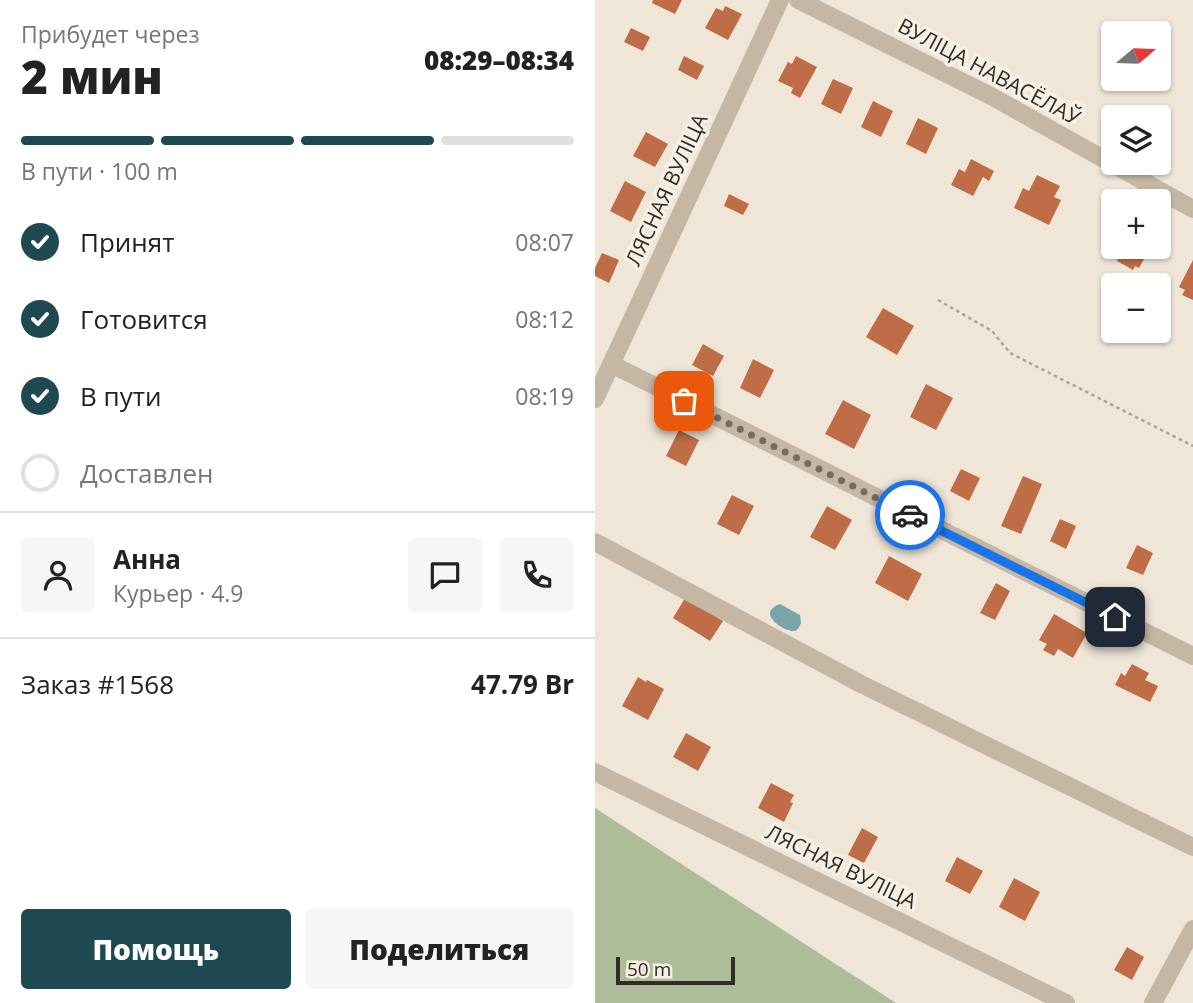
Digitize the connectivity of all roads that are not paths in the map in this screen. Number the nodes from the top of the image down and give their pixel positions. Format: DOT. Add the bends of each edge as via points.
graph roads {
  1 [pos="780,0"];
  2 [pos="798,0"];
  3 [pos="1193,209"];
  4 [pos="611,364"];
  5 [pos="595,399"];
  6 [pos="595,542"];
  7 [pos="1193,656"];
  8 [pos="595,772"];
  9 [pos="1193,847"];
  10 [pos="1193,929"];
  11 [pos="1066,1003"];
  12 [pos="1153,1003"];
  1 -- 4 [label="street, ЛЯСНАЯ ВУЛІЦА"];
  2 -- 3 [label="street, ВУЛІЦА НАВАСЁЛАЎ" via="991,96"];
  4 -- 5 [label="street, ЛЯСНАЯ ВУЛІЦА"];
  4 -- 7 [label="street"];
  6 -- 9 [label="street" via="861,684"];
  8 -- 11 [label="street, ЛЯСНАЯ ВУЛІЦА"];
  10 -- 12 [label="street"];
}
